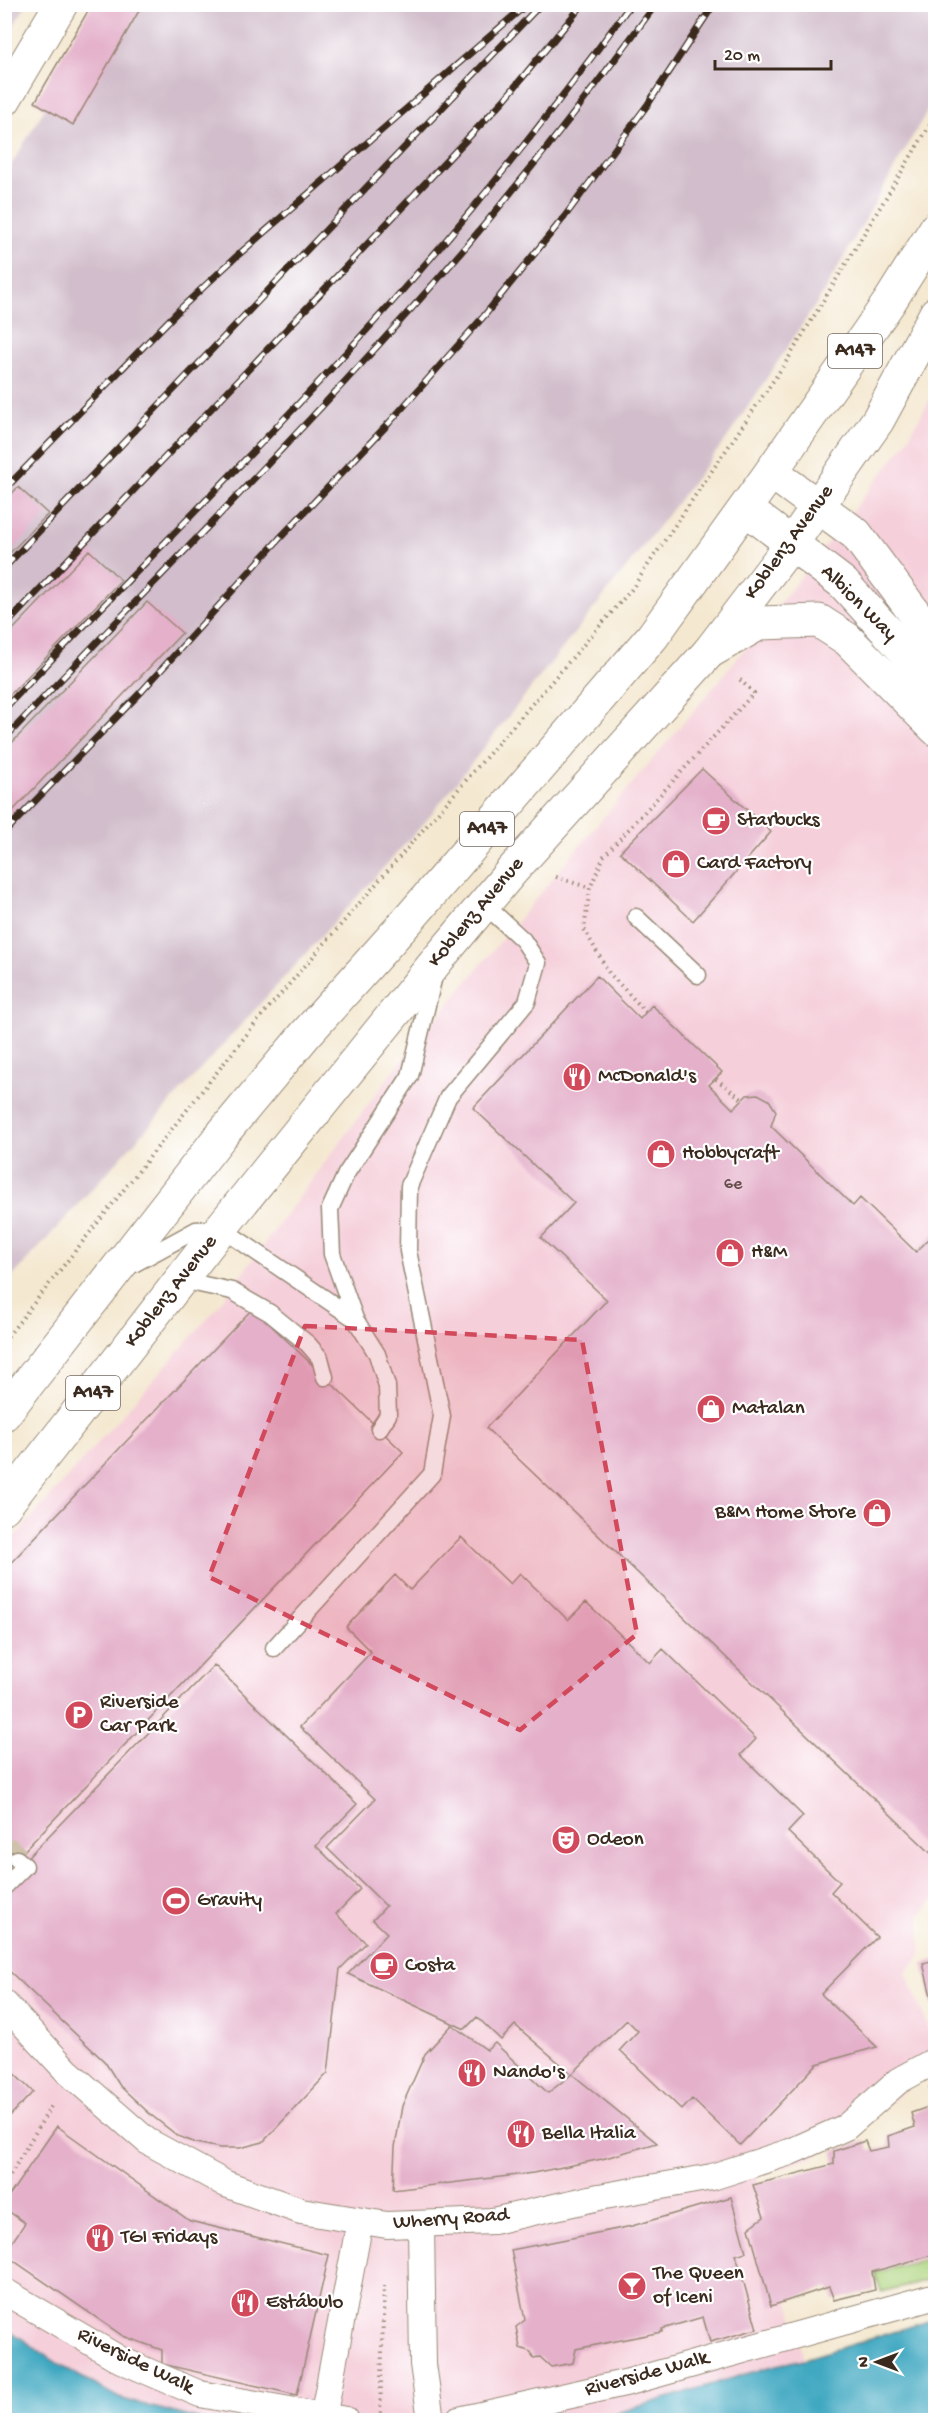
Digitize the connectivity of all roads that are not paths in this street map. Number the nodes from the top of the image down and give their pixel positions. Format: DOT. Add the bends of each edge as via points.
graph roads {
  1 [pos="61,4"];
  2 [pos="4,100"];
  3 [pos="936,228"];
  4 [pos="936,313"];
  5 [pos="771,472"];
  6 [pos="818,506"];
  7 [pos="746,509"];
  8 [pos="792,543"];
  9 [pos="936,642"];
  10 [pos="720,663"];
  11 [pos="936,685"];
  12 [pos="936,729"];
  13 [pos="485,904"];
  14 [pos="636,917"];
  15 [pos="439,958"];
  16 [pos="698,975"];
  17 [pos="221,1228"];
  18 [pos="111,1277"];
  19 [pos="181,1280"];
  20 [pos="355,1319"];
  21 [pos="325,1377"];
  22 [pos="4,1414"];
  23 [pos="379,1429"];
  24 [pos="4,1507"];
  25 [pos="274,1648"];
  26 [pos="17,1859"];
  27 [pos="4,1887"];
  28 [pos="4,2003"];
  29 [pos="936,2060"];
  30 [pos="360,2221"];
  31 [pos="421,2225"];
  32 [pos="4,2291"];
  33 [pos="936,2296"];
  34 [pos="334,2419"];
  35 [pos="431,2421"];
  36 [pos="459,2421"];
  1 -- 2 [label="main road"];
  3 -- 5 [label="main road, A147"];
  4 -- 6 [label="main road, Koblenz Avenue / A147" via="878,420"];
  5 -- 6 [label="main road, Albion Way"];
  5 -- 7 [label="main road, A147"];
  6 -- 8 [label="main road, Koblenz Avenue / A147"];
  6 -- 9 [label="main road, Albion Way" via="856,534"];
  7 -- 8 [label="main road, Albion Way"];
  7 -- 18 [label="main road, A147" via="652,637 305,1035"];
  8 -- 10 [label="main road, Koblenz Avenue / A147"];
  8 -- 11 [label="main road, Albion Way" via="843,583"];
  10 -- 12 [label="main road, Albion Way" via="760,623 819,621 847,639"];
  10 -- 13 [label="main road, Koblenz Avenue / A147" via="511,872"];
  13 -- 15 [label="main road, Koblenz Avenue / A147"];
  13 -- 25 [label="lane" via="523,940 538,963 527,1002 448,1097 409,1186 408,1251 442,1416 432,1474"];
  14 -- 16 [label="lane"];
  15 -- 17 [label="main road, Koblenz Avenue / A147"];
  15 -- 20 [label="lane" via="410,1076 346,1174 330,1209 332,1254"];
  17 -- 18 [label="lane" via="196,1230"];
  17 -- 19 [label="main road, Koblenz Avenue / A147"];
  17 -- 20 [label="lane"];
  18 -- 22 [label="main road, A147"];
  19 -- 21 [label="lane" via="232,1291 270,1313 308,1344 320,1358"];
  19 -- 24 [label="main road, Koblenz Avenue / A147"];
  20 -- 23 [label="lane" via="377,1354 387,1386 388,1415"];
  26 -- 27 [label="lane" via="25,1866"];
  28 -- 30 [label="street, Wherry Road" via="70,2074 147,2141 226,2184 301,2211"];
  29 -- 31 [label="street, Wherry Road" via="898,2082 846,2127 790,2152 712,2177 493,2221"];
  30 -- 31 [label="street, Wherry Road"];
  30 -- 34 [label="street"];
  31 -- 35 [label="street" via="423,2364"];
  32 -- 34 [label="street, Riverside Walk" via="121,2360 200,2394"];
  33 -- 36 [label="street, Riverside Walk" via="629,2382"];
}
